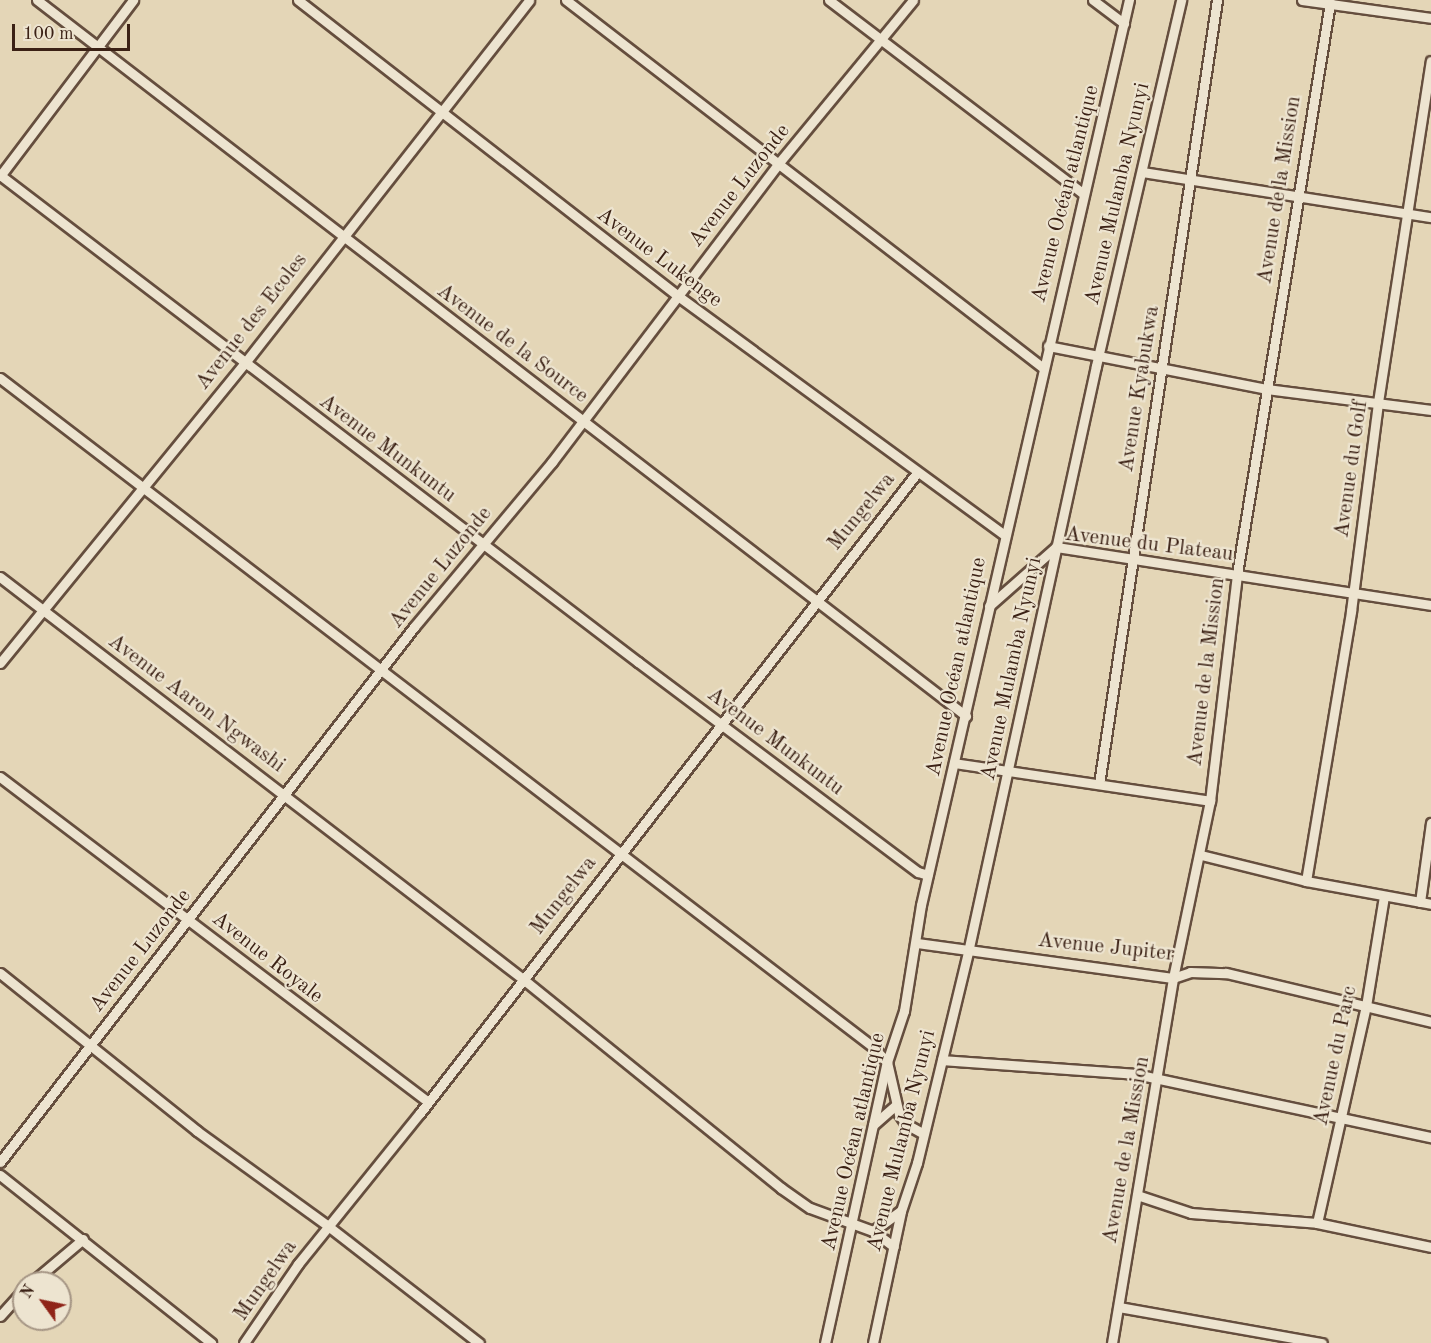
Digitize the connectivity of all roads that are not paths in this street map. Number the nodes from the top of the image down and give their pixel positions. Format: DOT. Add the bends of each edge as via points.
graph roads {
  1 [pos="37,0"];
  2 [pos="133,0"];
  3 [pos="298,0"];
  4 [pos="529,0"];
  5 [pos="566,0"];
  6 [pos="829,0"];
  7 [pos="913,0"];
  8 [pos="1094,0"];
  9 [pos="1129,0"];
  10 [pos="1181,0"];
  11 [pos="1217,0"];
  12 [pos="1302,0"];
  13 [pos="1330,3"];
  14 [pos="1431,18"];
  15 [pos="1124,23"];
  16 [pos="882,40"];
  17 [pos="97,48"];
  18 [pos="1431,62"];
  19 [pos="441,111"];
  20 [pos="778,164"];
  21 [pos="1142,172"];
  22 [pos="0,175"];
  23 [pos="1191,180"];
  24 [pos="1084,194"];
  25 [pos="1296,198"];
  26 [pos="1410,214"];
  27 [pos="1431,217"];
  28 [pos="341,237"];
  29 [pos="678,296"];
  30 [pos="1048,346"];
  31 [pos="1098,356"];
  32 [pos="244,364"];
  33 [pos="1042,368"];
  34 [pos="1162,369"];
  35 [pos="0,378"];
  36 [pos="1267,388"];
  37 [pos="1378,402"];
  38 [pos="1431,411"];
  39 [pos="581,420"];
  40 [pos="916,474"];
  41 [pos="144,486"];
  42 [pos="1004,535"];
  43 [pos="484,544"];
  44 [pos="1056,548"];
  45 [pos="1132,558"];
  46 [pos="1237,574"];
  47 [pos="0,577"];
  48 [pos="1353,593"];
  49 [pos="815,600"];
  50 [pos="1431,605"];
  51 [pos="988,606"];
  52 [pos="44,612"];
  53 [pos="0,663"];
  54 [pos="381,670"];
  55 [pos="966,716"];
  56 [pos="720,724"];
  57 [pos="954,764"];
  58 [pos="1009,771"];
  59 [pos="0,777"];
  60 [pos="1099,784"];
  61 [pos="285,794"];
  62 [pos="1210,801"];
  63 [pos="1431,823"];
  64 [pos="621,852"];
  65 [pos="1201,855"];
  66 [pos="928,875"];
  67 [pos="1306,881"];
  68 [pos="1384,896"];
  69 [pos="1420,902"];
  70 [pos="1431,904"];
  71 [pos="188,920"];
  72 [pos="917,942"];
  73 [pos="968,952"];
  74 [pos="0,973"];
  75 [pos="1173,978"];
  76 [pos="523,979"];
  77 [pos="1366,1006"];
  78 [pos="1431,1022"];
  79 [pos="90,1047"];
  80 [pos="942,1060"];
  81 [pos="887,1062"];
  82 [pos="1157,1078"];
  83 [pos="427,1101"];
  84 [pos="895,1106"];
  85 [pos="1340,1120"];
  86 [pos="873,1125"];
  87 [pos="922,1132"];
  88 [pos="1431,1137"];
  89 [pos="0,1162"];
  90 [pos="0,1175"];
  91 [pos="1137,1195"];
  92 [pos="901,1211"];
  93 [pos="1317,1223"];
  94 [pos="328,1226"];
  95 [pos="854,1226"];
  96 [pos="873,1231"];
  97 [pos="83,1239"];
  98 [pos="894,1247"];
  99 [pos="1431,1248"];
  100 [pos="45,1271"];
  101 [pos="12,1302"];
  102 [pos="1119,1307"];
  103 [pos="0,1316"];
  104 [pos="1307,1341"];
  105 [pos="211,1343"];
  106 [pos="244,1343"];
  107 [pos="479,1343"];
  108 [pos="825,1343"];
  109 [pos="874,1343"];
  110 [pos="1112,1343"];
  111 [pos="1322,1343"];
  1 -- 17 [label="street, Avenue de la Source"];
  2 -- 17 [label="street"];
  3 -- 19 [label="street, Avenue Lukenge"];
  4 -- 19 [label="street, Avenue des Ecoles"];
  5 -- 20 [label="street"];
  6 -- 16 [label="street"];
  7 -- 16 [label="street, Avenue Luzonde"];
  8 -- 15 [label="street"];
  9 -- 15 [label="street, Avenue Océan atlantique"];
  10 -- 21 [label="street, Avenue Mulamba Nyunyi"];
  11 -- 23 [label="street, Avenue Kyabukwa"];
  12 -- 13 [label="street"];
  13 -- 14 [label="street"];
  13 -- 25 [label="street, Avenue de la Mission"];
  15 -- 24 [label="street, Avenue Océan atlantique"];
  16 -- 20 [label="street, Avenue Luzonde"];
  16 -- 24 [label="street"];
  17 -- 22 [label="street"];
  17 -- 28 [label="street, Avenue de la Source"];
  18 -- 26 [label="street, Avenue du Golf"];
  19 -- 28 [label="street, Avenue des Ecoles"];
  19 -- 29 [label="street, Avenue Lukenge"];
  20 -- 29 [label="street, Avenue Luzonde"];
  20 -- 33 [label="street"];
  21 -- 23 [label="street"];
  21 -- 31 [label="street, Avenue Mulamba Nyunyi"];
  22 -- 32 [label="street, Avenue Munkuntu"];
  23 -- 25 [label="street"];
  23 -- 34 [label="street, Avenue Kyabukwa"];
  24 -- 30 [label="street, Avenue Océan atlantique"];
  25 -- 26 [label="street"];
  25 -- 36 [label="street, Avenue de la Mission"];
  26 -- 27 [label="street"];
  26 -- 37 [label="street, Avenue du Golf"];
  28 -- 32 [label="street, Avenue des Ecoles"];
  28 -- 39 [label="street, Avenue de la Source"];
  29 -- 39 [label="street, Avenue Luzonde"];
  29 -- 40 [label="street, Avenue Lukenge"];
  30 -- 31 [label="street"];
  30 -- 33 [label="street, Avenue Océan atlantique"];
  31 -- 34 [label="street"];
  31 -- 44 [label="street, Avenue Mulamba Nyunyi"];
  32 -- 41 [label="street, Avenue des Ecoles"];
  32 -- 43 [label="street, Avenue Munkuntu"];
  33 -- 42 [label="street, Avenue Océan atlantique"];
  34 -- 36 [label="street"];
  34 -- 45 [label="street, Avenue Kyabukwa"];
  35 -- 41 [label="street"];
  36 -- 37 [label="street"];
  36 -- 46 [label="street, Avenue de la Mission"];
  37 -- 38 [label="street"];
  37 -- 48 [label="street, Avenue du Golf"];
  39 -- 43 [label="street, Avenue Luzonde"];
  39 -- 49 [label="street, Avenue de la Source"];
  40 -- 42 [label="street, Avenue Lukenge"];
  40 -- 49 [label="street, Mungelwa"];
  41 -- 52 [label="street, Avenue des Ecoles"];
  41 -- 54 [label="street"];
  42 -- 51 [label="street, Avenue Océan atlantique"];
  43 -- 54 [label="street, Avenue Luzonde"];
  43 -- 56 [label="street, Avenue Munkuntu"];
  44 -- 45 [label="street, Avenue du Plateau"];
  44 -- 51 [label="street, Avenue du Plateau"];
  44 -- 58 [label="street, Avenue Mulamba Nyunyi"];
  45 -- 46 [label="street, Avenue du Plateau"];
  45 -- 60 [label="street, Avenue Kyabukwa"];
  46 -- 48 [label="street, Avenue du Plateau"];
  46 -- 62 [label="street, Avenue de la Mission"];
  47 -- 52 [label="street, Avenue Aaron Ngwashi"];
  48 -- 50 [label="street, Avenue du Plateau"];
  48 -- 67 [label="street, Avenue du Golf"];
  49 -- 55 [label="street, Avenue de la Source"];
  49 -- 56 [label="street, Mungelwa"];
  51 -- 55 [label="street, Avenue Océan atlantique"];
  52 -- 53 [label="street, Avenue des Ecoles"];
  52 -- 61 [label="street, Avenue Aaron Ngwashi"];
  54 -- 61 [label="street, Avenue Luzonde"];
  54 -- 64 [label="street"];
  55 -- 57 [label="street, Avenue Océan atlantique"];
  56 -- 64 [label="street, Mungelwa"];
  56 -- 66 [label="street, Avenue Munkuntu" via="918,872"];
  57 -- 58 [label="street"];
  57 -- 66 [label="street, Avenue Océan atlantique"];
  58 -- 60 [label="street"];
  58 -- 73 [label="street, Avenue Mulamba Nyunyi"];
  59 -- 71 [label="street, Avenue Royale"];
  60 -- 62 [label="street"];
  61 -- 71 [label="street, Avenue Luzonde"];
  61 -- 76 [label="street, Avenue Aaron Ngwashi"];
  62 -- 65 [label="street, Avenue de la Mission"];
  63 -- 69 [label="street"];
  64 -- 76 [label="street, Mungelwa"];
  64 -- 81 [label="street"];
  65 -- 67 [label="street"];
  65 -- 75 [label="street, Avenue de la Mission"];
  66 -- 72 [label="street, Avenue Océan atlantique"];
  67 -- 68 [label="street"];
  68 -- 69 [label="street"];
  68 -- 77 [label="street, Avenue du Parc"];
  69 -- 70 [label="street"];
  71 -- 79 [label="street, Avenue Luzonde"];
  71 -- 83 [label="street, Avenue Royale"];
  72 -- 73 [label="street, Avenue Jupiter"];
  72 -- 81 [label="street, Avenue Océan atlantique" via="904,1011"];
  73 -- 75 [label="street, Avenue Jupiter"];
  73 -- 80 [label="street, Avenue Mulamba Nyunyi"];
  74 -- 79 [label="street"];
  75 -- 77 [label="street, Avenue Jupiter" via="1190,972 1226,973"];
  75 -- 82 [label="street, Avenue de la Mission"];
  76 -- 83 [label="street, Mungelwa"];
  76 -- 95 [label="street, Avenue Aaron Ngwashi" via="781,1188 810,1208"];
  77 -- 78 [label="street, Avenue Jupiter"];
  77 -- 85 [label="street, Avenue du Parc"];
  79 -- 89 [label="street, Avenue Luzonde"];
  79 -- 94 [label="street"];
  80 -- 82 [label="street"];
  80 -- 87 [label="street, Avenue Mulamba Nyunyi"];
  81 -- 84 [label="street"];
  81 -- 86 [label="street, Avenue Océan atlantique"];
  82 -- 85 [label="street"];
  82 -- 91 [label="street, Avenue de la Mission"];
  83 -- 94 [label="street, Mungelwa"];
  84 -- 86 [label="street"];
  84 -- 87 [label="street" via="906,1124"];
  85 -- 88 [label="street"];
  85 -- 93 [label="street, Avenue du Parc"];
  86 -- 95 [label="street, Avenue Océan atlantique"];
  87 -- 92 [label="street, Avenue Mulamba Nyunyi"];
  90 -- 97 [label="street"];
  91 -- 93 [label="street" via="1191,1213"];
  91 -- 102 [label="street, Avenue de la Mission"];
  92 -- 96 [label="street"];
  92 -- 98 [label="street, Avenue Mulamba Nyunyi"];
  93 -- 99 [label="street"];
  94 -- 106 [label="street, Mungelwa"];
  94 -- 107 [label="street"];
  95 -- 96 [label="street, Avenue Aaron Ngwashi"];
  95 -- 108 [label="street, Avenue Océan atlantique"];
  96 -- 98 [label="street"];
  97 -- 100 [label="street"];
  97 -- 105 [label="street"];
  98 -- 109 [label="street, Avenue Mulamba Nyunyi"];
  101 -- 103 [label="street"];
  102 -- 104 [label="street"];
  102 -- 110 [label="street, Avenue de la Mission"];
  104 -- 111 [label="street"];
}
